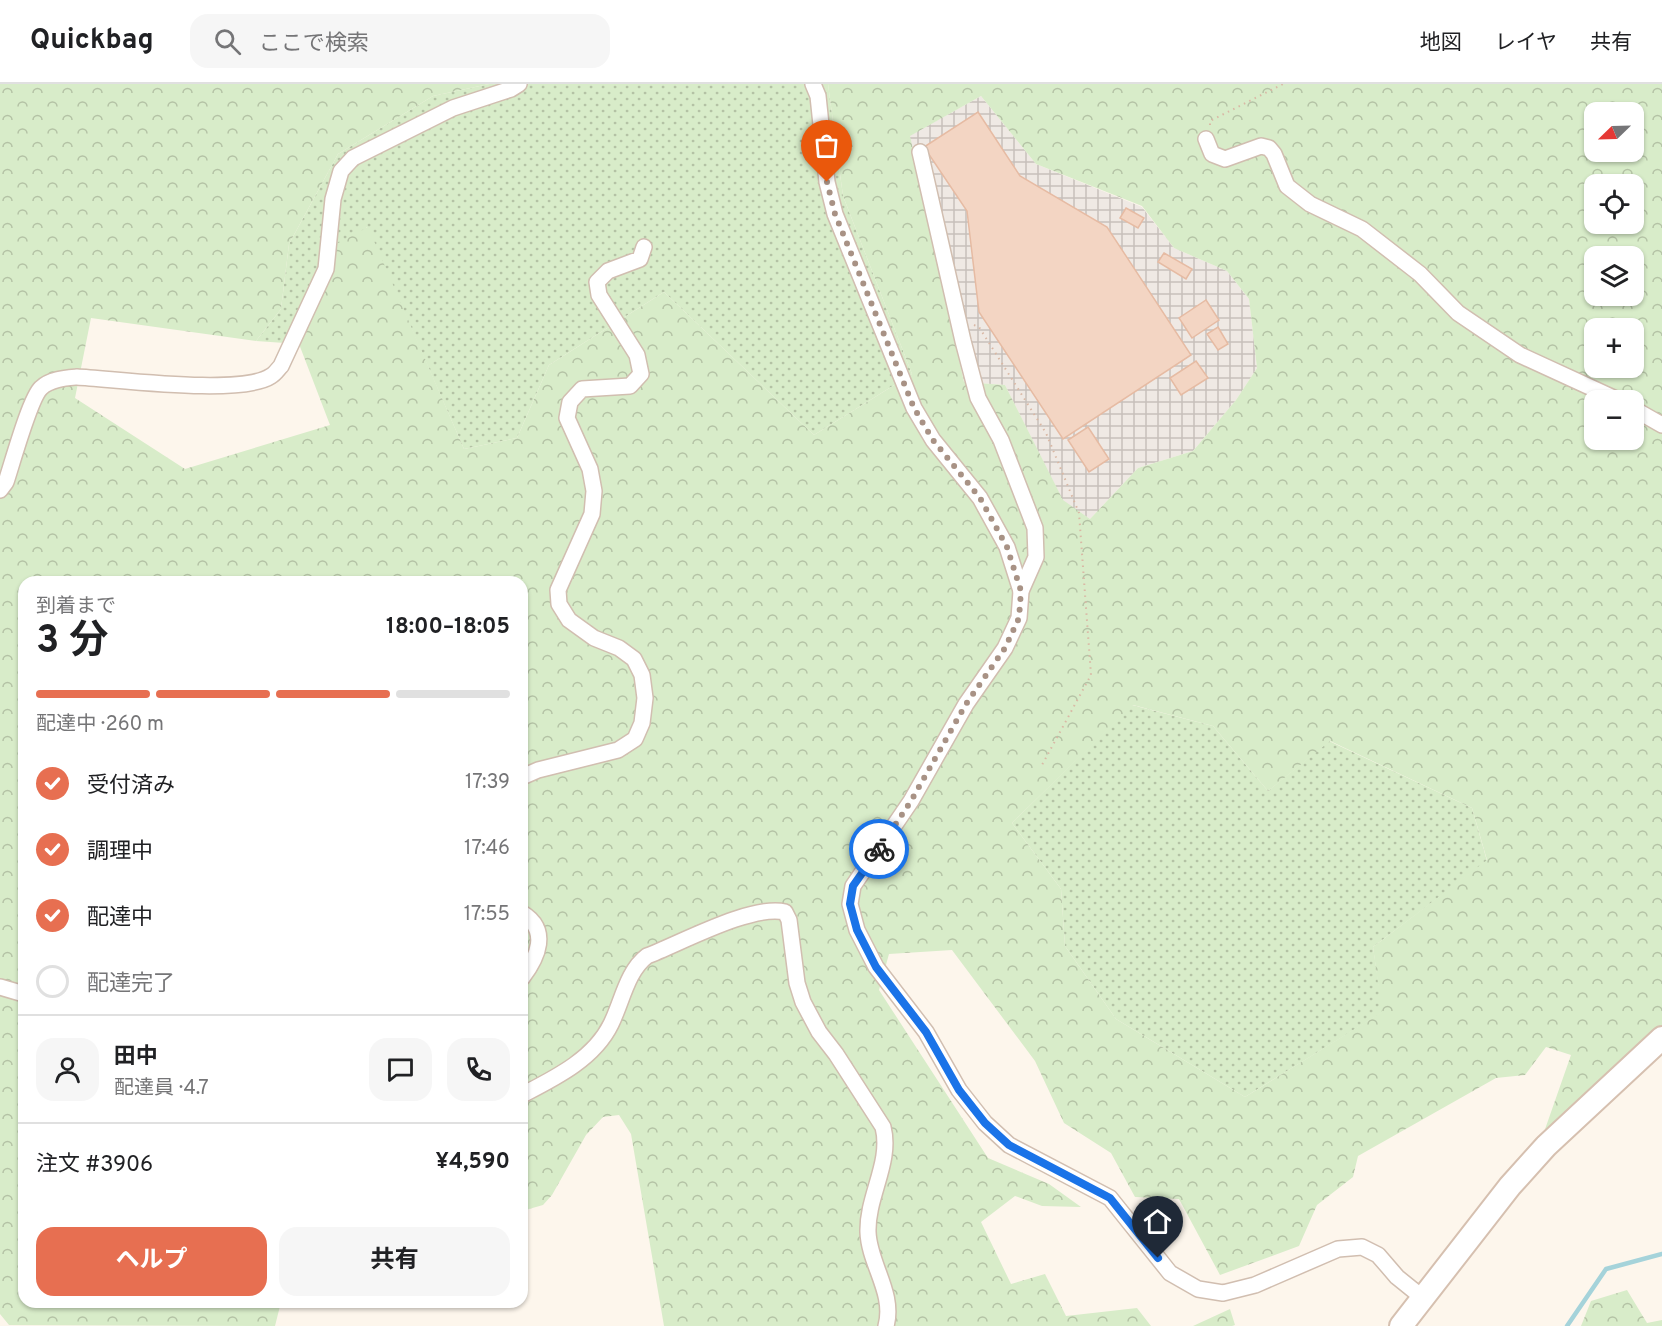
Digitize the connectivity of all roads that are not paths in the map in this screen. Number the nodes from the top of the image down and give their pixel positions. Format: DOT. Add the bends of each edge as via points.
graph roads {
  1 [pos="519,84"];
  2 [pos="813,84"];
  3 [pos="1206,139"];
  4 [pos="920,152"];
  5 [pos="644,247"];
  6 [pos="1596,390"];
  7 [pos="1644,415"];
  8 [pos="1662,425"];
  9 [pos="0,490"];
  10 [pos="1021,591"];
  11 [pos="528,774"];
  12 [pos="528,916"];
  13 [pos="528,970"];
  14 [pos="0,987"];
  15 [pos="18,992"];
  16 [pos="1662,1038"];
  17 [pos="528,1092"];
  18 [pos="1423,1298"];
  19 [pos="886,1326"];
  20 [pos="1401,1326"];
  1 -- 9 [label="street" via="453,108 353,158 341,171 333,198 326,269 281,366 270,377 207,386 60,378 41,387"];
  2 -- 10 [label="street" via="835,214 914,408 933,440 980,498 1007,547"];
  3 -- 6 [label="street" via="1212,154 1225,159 1261,146 1269,148 1287,186 1310,204 1362,229 1420,274 1458,313 1520,355"];
  4 -- 10 [label="street" via="978,398 1002,440 1035,528 1036,558"];
  5 -- 11 [label="street" via="640,259 608,271 597,282 599,295 637,355 641,374 630,386 582,389 570,402 567,418 584,454 594,491 592,514 558,590 559,604 569,620 634,659 642,675 645,698 642,723 635,740 618,750"];
  7 -- 8 [label="street"];
  10 -- 18 [label="street" via="1019,618 1005,648 966,704 911,801 853,886 850,904 857,930 876,967 926,1032 959,1090 985,1123 1009,1145 1110,1198 1170,1273 1198,1289 1223,1293 1256,1285 1338,1249 1362,1247 1378,1254 1397,1277"];
  12 -- 13 [label="street" via="538,929 539,943"];
  14 -- 15 [label="street"];
  16 -- 18 [label="main road" via="1539,1154"];
  17 -- 19 [label="street" via="589,1054 610,1027 637,963 647,956 741,916 785,912 803,1002 883,1127 886,1138 868,1227 889,1309"];
  18 -- 20 [label="main road"];
}
